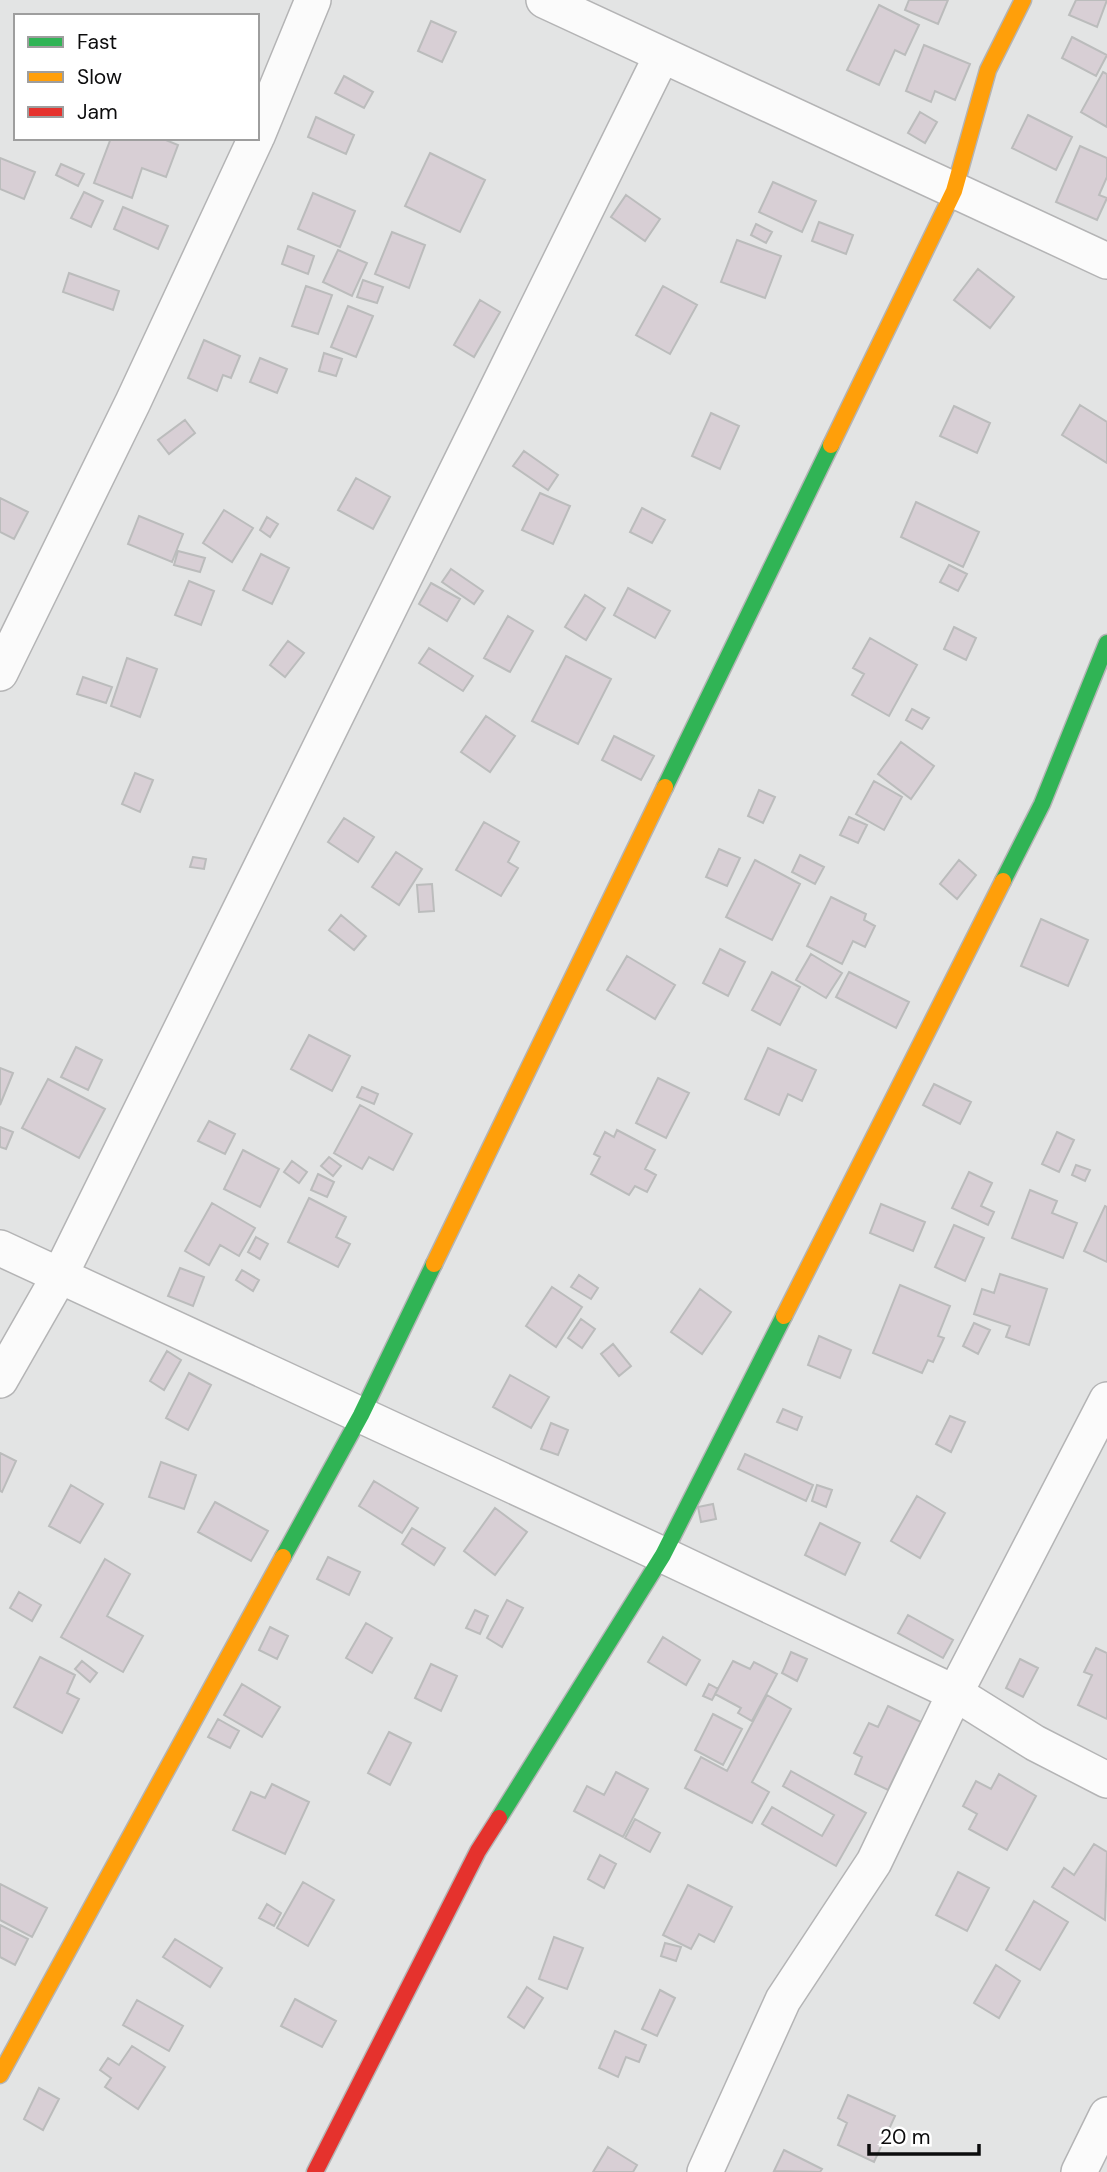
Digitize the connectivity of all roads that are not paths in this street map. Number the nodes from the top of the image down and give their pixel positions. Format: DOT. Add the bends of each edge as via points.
graph roads {
  1 [pos="313,0"];
  2 [pos="545,0"];
  3 [pos="1023,0"];
  4 [pos="662,55"];
  5 [pos="259,132"];
  6 [pos="256,140"];
  7 [pos="954,191"];
  8 [pos="1107,261"];
  9 [pos="1107,643"];
  10 [pos="0,673"];
  11 [pos="0,1248"];
  12 [pos="60,1275"];
  13 [pos="0,1380"];
  14 [pos="1107,1400"];
  15 [pos="361,1415"];
  16 [pos="663,1555"];
  17 [pos="955,1693"];
  18 [pos="1107,1780"];
  19 [pos="0,2075"];
  20 [pos="1107,2115"];
  21 [pos="316,2172"];
  22 [pos="705,2172"];
  23 [pos="1079,2172"];
  1 -- 5 [label="street"];
  2 -- 4 [label="street"];
  3 -- 7 [label="street" via="988,70"];
  4 -- 7 [label="street"];
  4 -- 12 [label="street"];
  6 -- 10 [label="street" via="134,402"];
  7 -- 8 [label="street"];
  7 -- 15 [label="street"];
  9 -- 16 [label="street" via="1042,804"];
  11 -- 12 [label="street"];
  12 -- 13 [label="street"];
  12 -- 15 [label="street"];
  14 -- 17 [label="street"];
  15 -- 16 [label="street"];
  15 -- 19 [label="street"];
  16 -- 17 [label="street"];
  16 -- 21 [label="street" via="478,1851"];
  17 -- 18 [label="street" via="1035,1743"];
  17 -- 22 [label="street" via="874,1862 783,2000"];
  20 -- 23 [label="street"];
}
